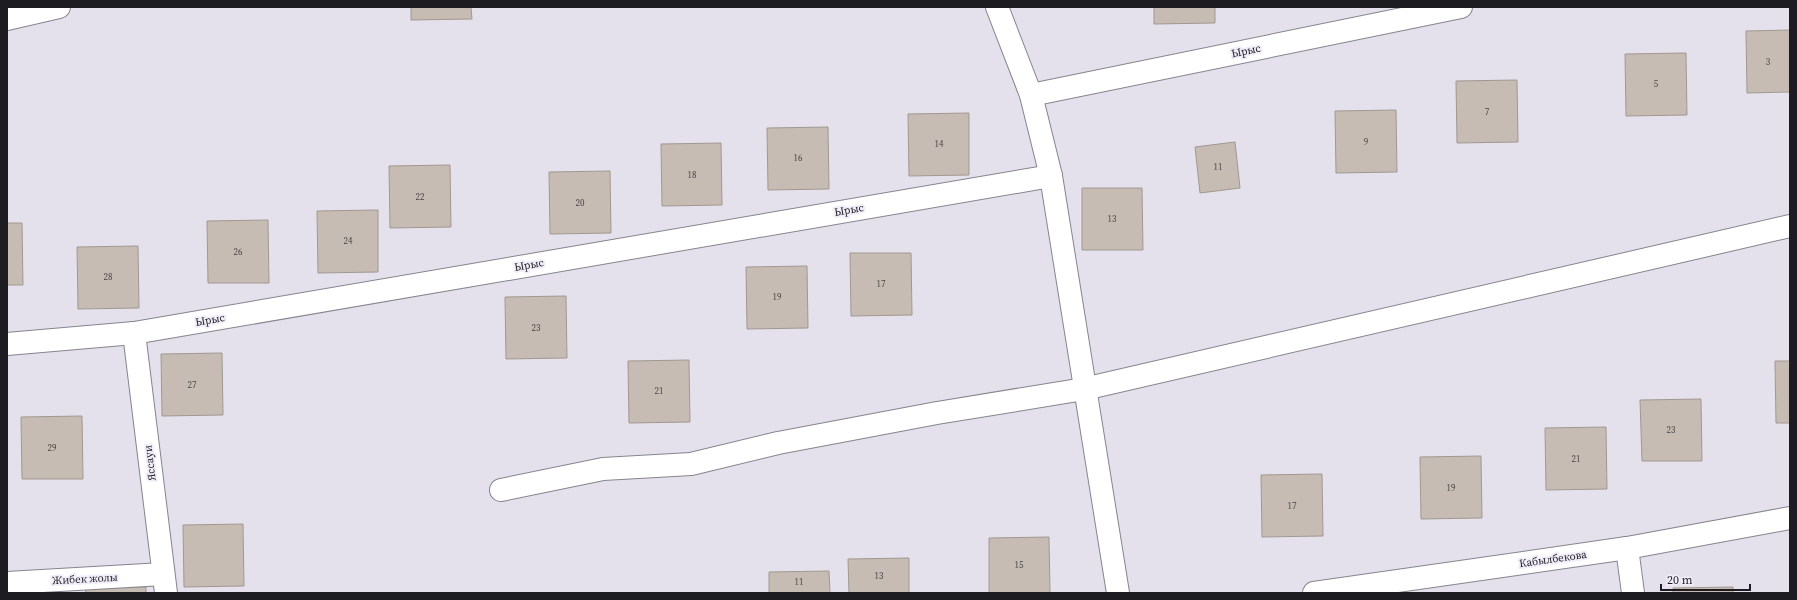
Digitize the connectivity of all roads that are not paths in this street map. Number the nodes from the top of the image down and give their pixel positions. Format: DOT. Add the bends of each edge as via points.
graph roads {
  1 [pos="59,7"];
  2 [pos="997,7"];
  3 [pos="1461,7"];
  4 [pos="7,19"];
  5 [pos="1031,95"];
  6 [pos="1050,176"];
  7 [pos="1790,226"];
  8 [pos="134,333"];
  9 [pos="7,344"];
  10 [pos="1084,389"];
  11 [pos="501,490"];
  12 [pos="1790,518"];
  13 [pos="1627,548"];
  14 [pos="7,583"];
  15 [pos="164,584"];
  16 [pos="1118,593"];
  17 [pos="1314,593"];
  18 [pos="1633,593"];
  1 -- 4 [label="street"];
  2 -- 5 [label="street"];
  3 -- 5 [label="street, Ырыс"];
  5 -- 6 [label="street"];
  6 -- 8 [label="street, Ырыс"];
  6 -- 10 [label="street"];
  7 -- 10 [label="street"];
  8 -- 9 [label="street, Ырыс"];
  8 -- 15 [label="street, Яссауи"];
  10 -- 11 [label="street" via="778,443 691,464 603,469"];
  10 -- 16 [label="street"];
  12 -- 13 [label="street, Кабылбекова"];
  13 -- 17 [label="street, Кабылбекова"];
  13 -- 18 [label="street"];
  14 -- 15 [label="street, Жибек жолы"];
}
